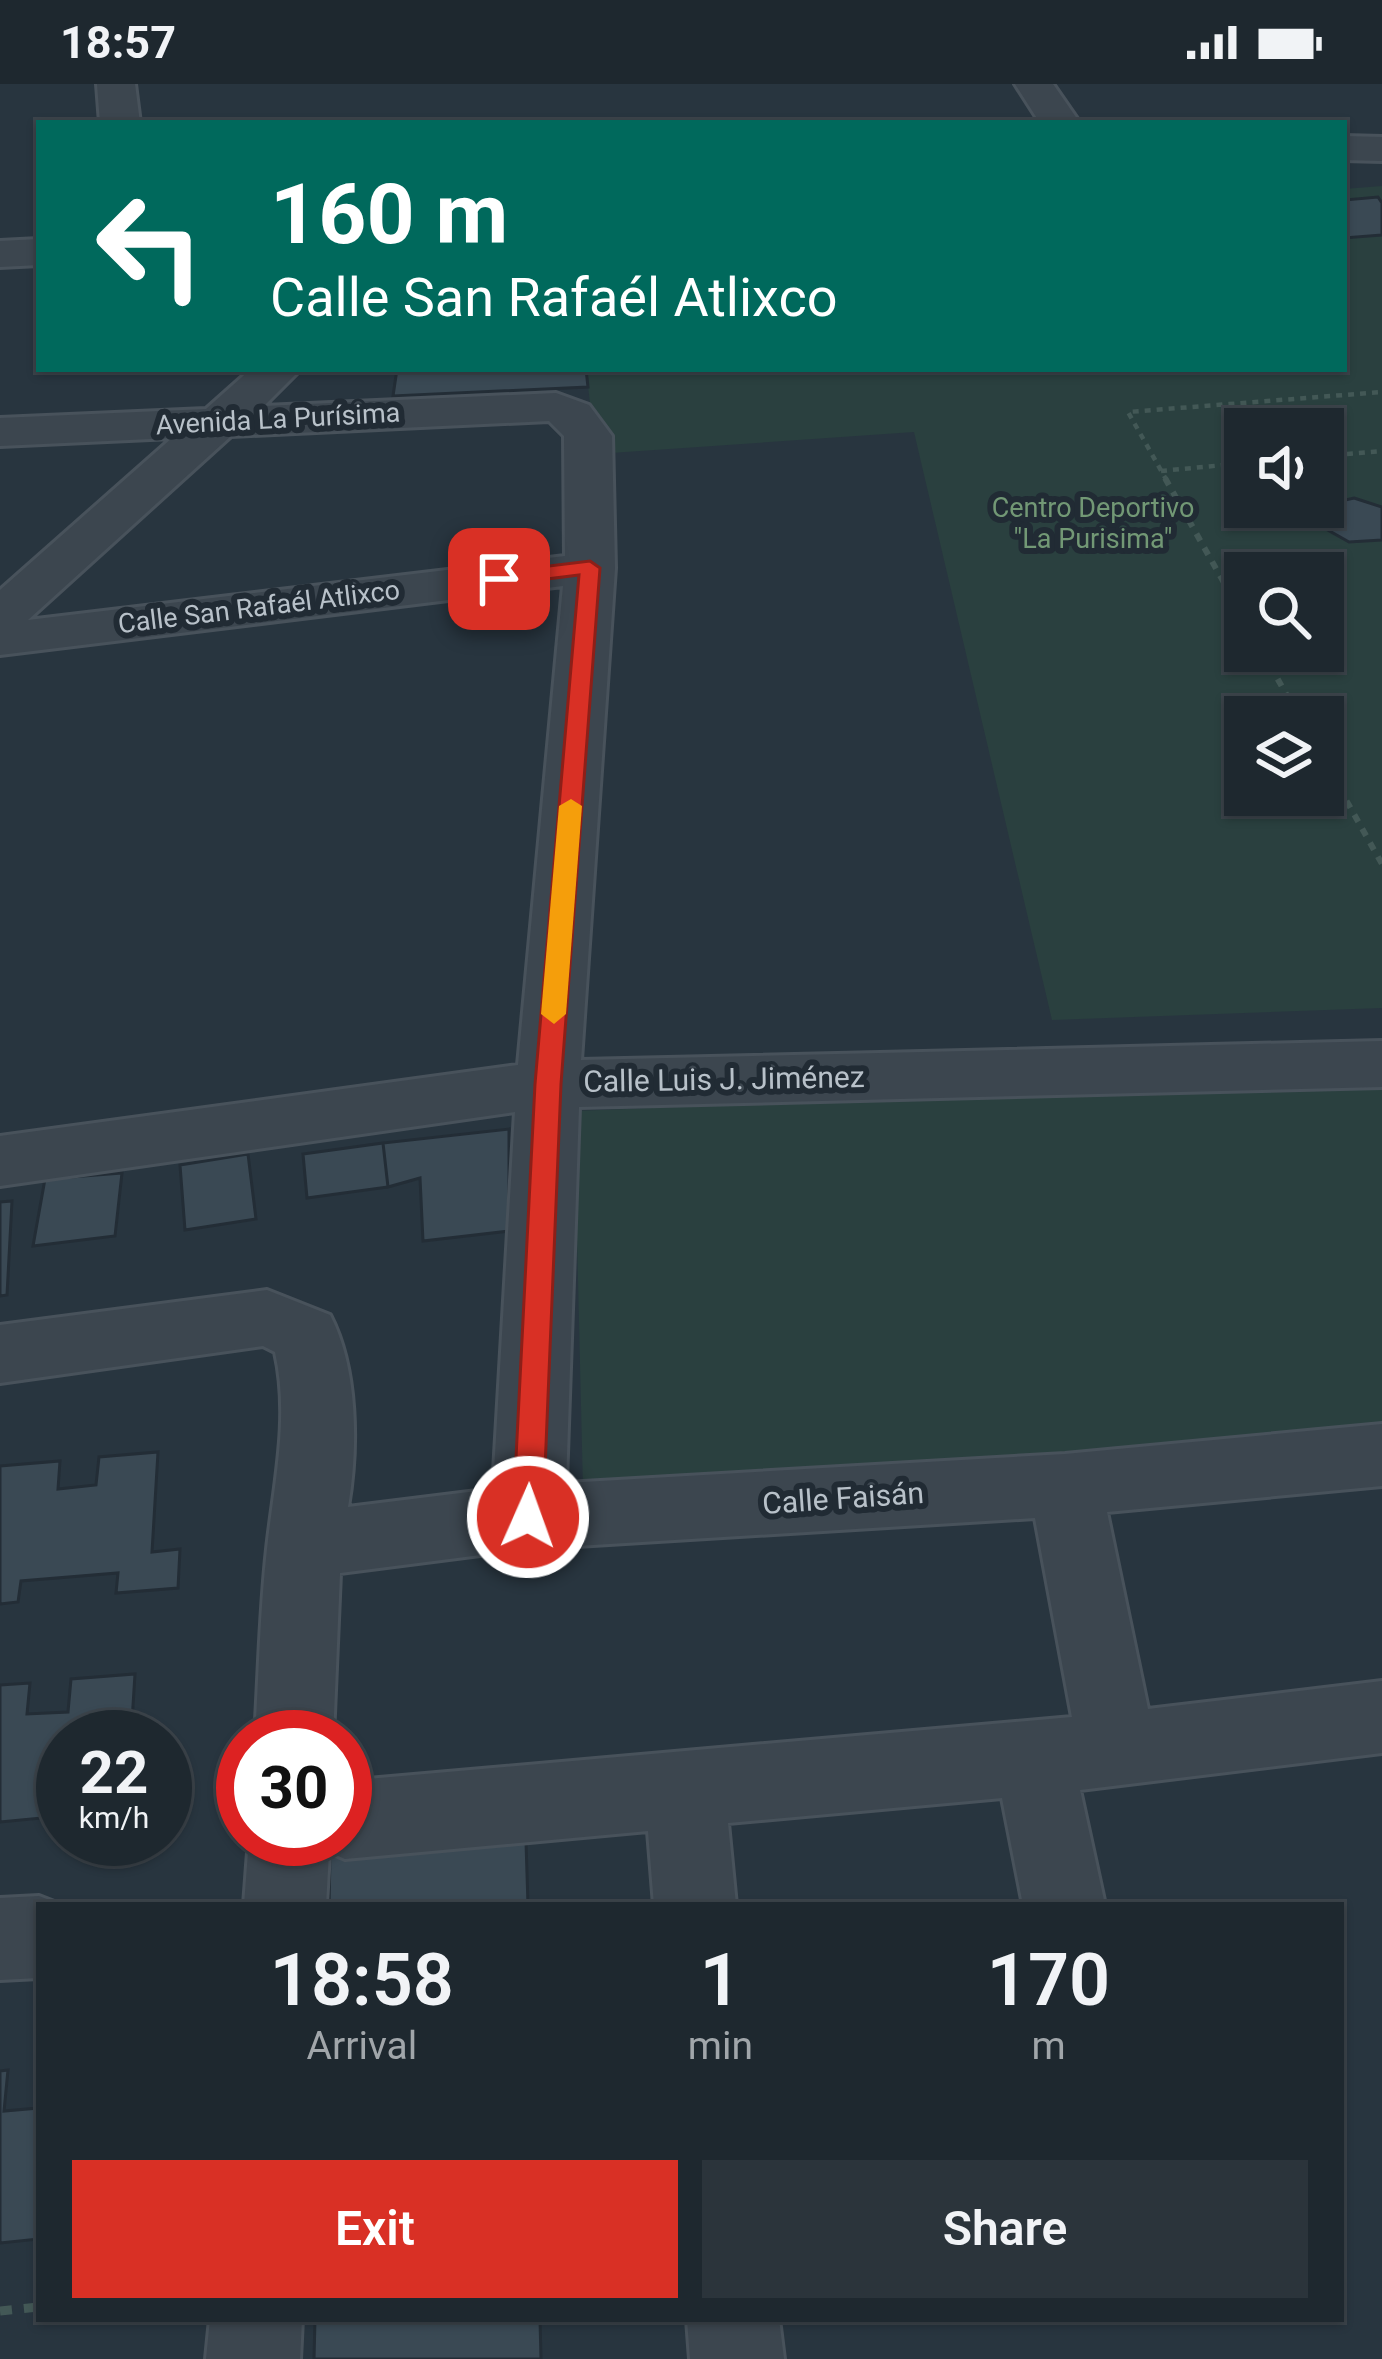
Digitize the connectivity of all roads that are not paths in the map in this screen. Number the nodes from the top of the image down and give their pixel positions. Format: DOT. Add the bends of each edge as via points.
graph roads {
  1 [pos="116,84"];
  2 [pos="1034,84"];
  3 [pos="120,120"];
  4 [pos="1058,120"];
  5 [pos="1347,148"];
  6 [pos="1382,148"];
  7 [pos="1382,175"];
  8 [pos="1347,178"];
  9 [pos="36,252"];
  10 [pos="0,254"];
  11 [pos="275,372"];
  12 [pos="222,421"];
  13 [pos="0,432"];
  14 [pos="590,568"];
  15 [pos="0,617"];
  16 [pos="0,639"];
  17 [pos="1382,1064"];
  18 [pos="548,1084"];
  19 [pos="0,1161"];
  20 [pos="0,1354"];
  21 [pos="1382,1455"];
  22 [pos="1065,1484"];
  23 [pos="528,1517"];
  24 [pos="304,1545"];
  25 [pos="296,1710"];
  26 [pos="1382,1717"];
  27 [pos="1117,1750"];
  28 [pos="1033,1756"];
  29 [pos="685,1792"];
  30 [pos="372,1818"];
  31 [pos="287,1866"];
  32 [pos="285,1902"];
  33 [pos="695,1902"];
  34 [pos="1063,1902"];
  35 [pos="36,1937"];
  36 [pos="0,1940"];
  37 [pos="256,2322"];
  38 [pos="733,2322"];
  39 [pos="253,2359"];
  40 [pos="736,2359"];
  1 -- 3 [label="street"];
  2 -- 4 [label="street"];
  5 -- 6 [label="street"];
  7 -- 8 [label="street"];
  9 -- 10 [label="street"];
  11 -- 12 [label="street"];
  12 -- 13 [label="street, Avenida La Purísima"];
  12 -- 14 [label="street, Avenida La Purísima" via="556,407 588,436"];
  12 -- 15 [label="street"];
  14 -- 16 [label="street, Calle San Rafaél Atlixco"];
  14 -- 18 [label="street"];
  17 -- 18 [label="street, Calle Luis J. Jiménez"];
  18 -- 19 [label="street, Calle Luis J. Jiménez"];
  18 -- 23 [label="street"];
  20 -- 24 [label="street" via="267,1318 306,1335 315,1486"];
  21 -- 22 [label="street, Calle Faisán"];
  22 -- 23 [label="street, Calle Faisán"];
  22 -- 27 [label="street"];
  23 -- 24 [label="street, Calle Faisán"];
  24 -- 25 [label="street"];
  26 -- 27 [label="street"];
  27 -- 28 [label="street"];
  28 -- 29 [label="street"];
  28 -- 34 [label="street"];
  29 -- 30 [label="street"];
  29 -- 33 [label="street"];
  31 -- 32 [label="street"];
  35 -- 36 [label="street"];
  37 -- 39 [label="street"];
  38 -- 40 [label="street"];
}
